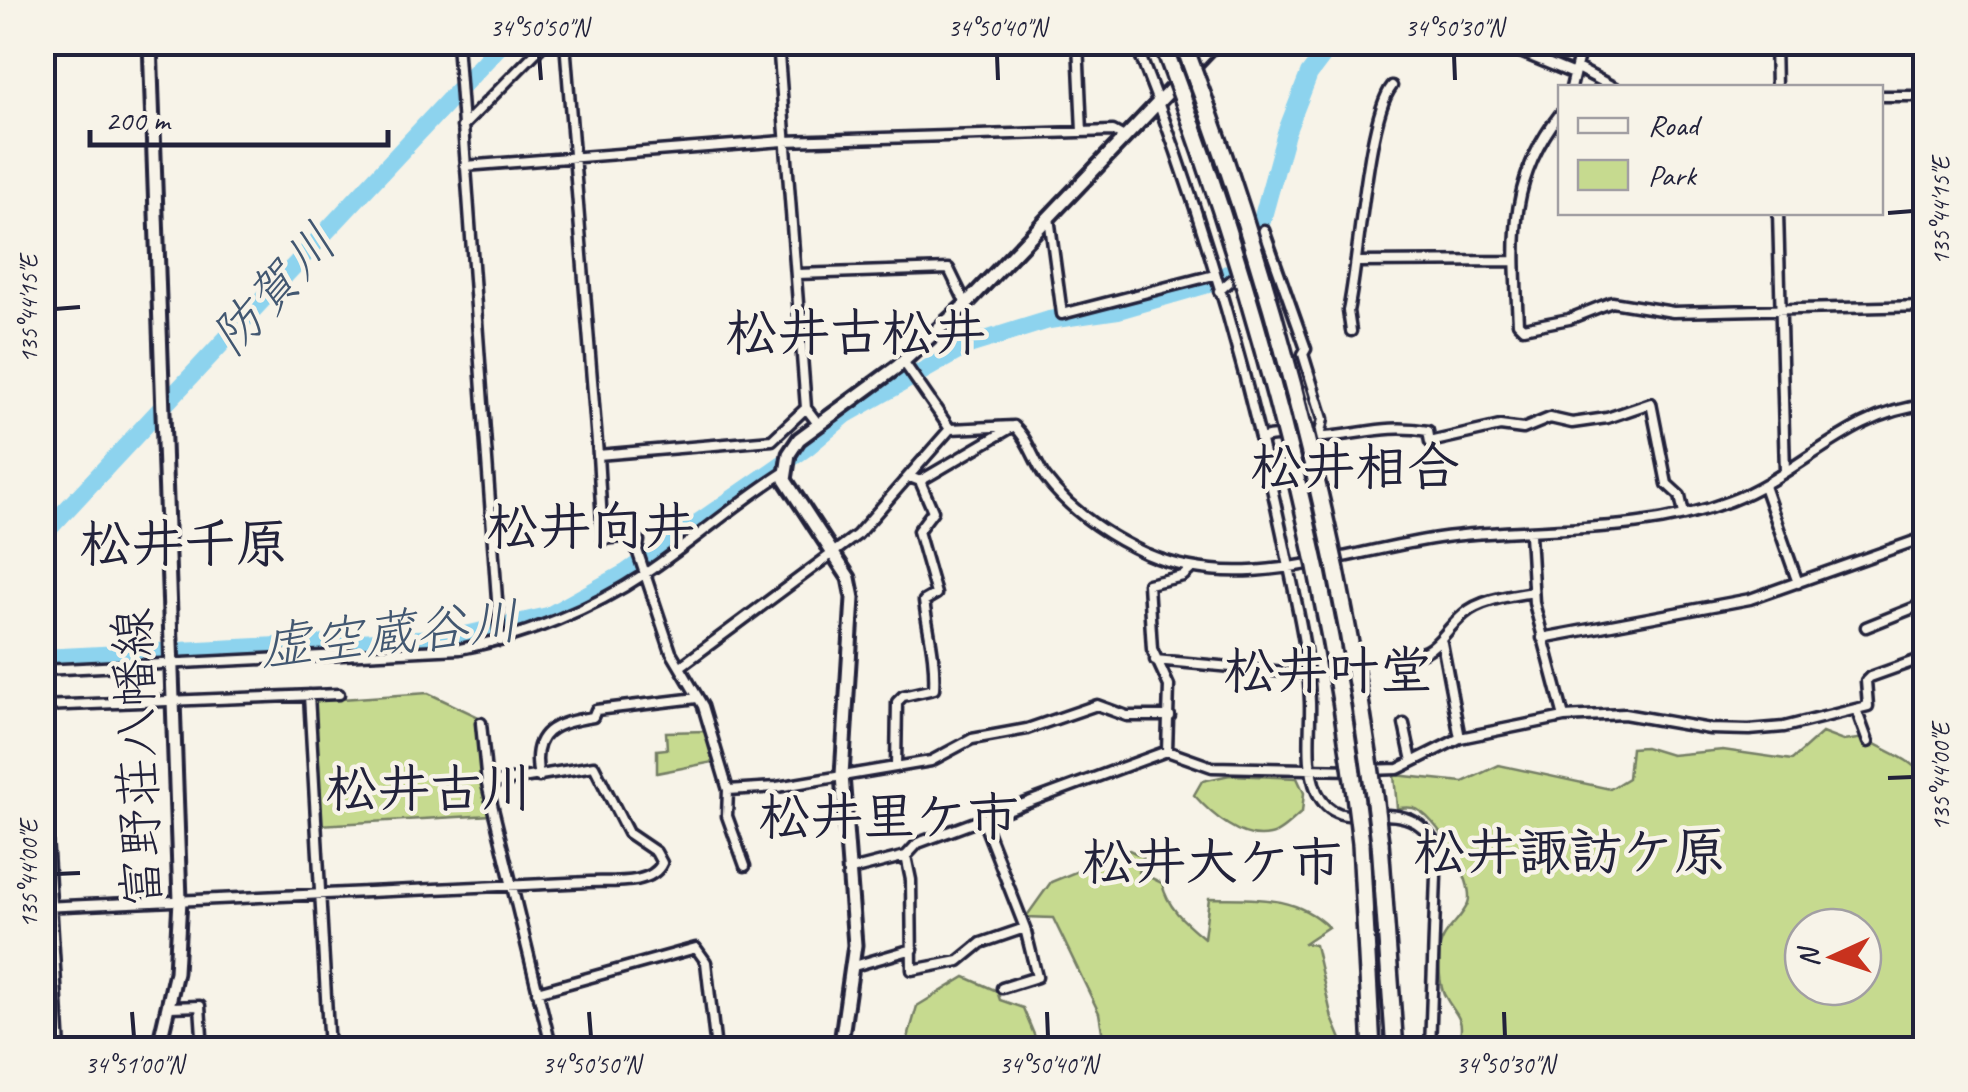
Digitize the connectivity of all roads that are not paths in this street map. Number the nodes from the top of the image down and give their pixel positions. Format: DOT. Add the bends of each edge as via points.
graph roads {
  1 [pos="150,42"];
  2 [pos="456,42"];
  3 [pos="546,42"];
  4 [pos="564,42"];
  5 [pos="778,42"];
  6 [pos="1078,42"];
  7 [pos="1135,42"];
  8 [pos="1162,42"];
  9 [pos="1183,42"];
  10 [pos="1216,42"];
  11 [pos="1496,42"];
  12 [pos="1582,42"];
  13 [pos="1775,42"];
  14 [pos="1576,71"];
  15 [pos="1572,85"];
  16 [pos="1608,85"];
  17 [pos="1776,85"];
  18 [pos="1392,86"];
  19 [pos="1883,96"];
  20 [pos="1926,96"];
  21 [pos="1158,102"];
  22 [pos="1558,117"];
  23 [pos="462,127"];
  24 [pos="1082,132"];
  25 [pos="1124,136"];
  26 [pos="784,141"];
  27 [pos="574,158"];
  28 [pos="465,166"];
  29 [pos="1778,215"];
  30 [pos="1049,216"];
  31 [pos="1515,261"];
  32 [pos="1358,262"];
  33 [pos="798,274"];
  34 [pos="1214,275"];
  35 [pos="1219,291"];
  36 [pos="966,304"];
  37 [pos="1926,306"];
  38 [pos="1780,309"];
  39 [pos="1352,331"];
  40 [pos="904,361"];
  41 [pos="1309,373"];
  42 [pos="1281,380"];
  43 [pos="1926,404"];
  44 [pos="806,408"];
  45 [pos="818,425"];
  46 [pos="1014,426"];
  47 [pos="950,428"];
  48 [pos="1319,437"];
  49 [pos="1260,439"];
  50 [pos="598,455"];
  51 [pos="786,464"];
  52 [pos="1785,472"];
  53 [pos="910,477"];
  54 [pos="920,481"];
  55 [pos="1764,486"];
  56 [pos="1684,514"];
  57 [pos="1530,534"];
  58 [pos="1926,538"];
  59 [pos="834,553"];
  60 [pos="1290,567"];
  61 [pos="1192,568"];
  62 [pos="644,574"];
  63 [pos="1798,582"];
  64 [pos="1533,592"];
  65 [pos="1926,603"];
  66 [pos="1866,627"];
  67 [pos="1542,638"];
  68 [pos="500,642"];
  69 [pos="1442,642"];
  70 [pos="1391,656"];
  71 [pos="1926,658"];
  72 [pos="1155,660"];
  73 [pos="171,663"];
  74 [pos="680,666"];
  75 [pos="42,670"];
  76 [pos="1296,674"];
  77 [pos="340,694"];
  78 [pos="309,695"];
  79 [pos="697,698"];
  80 [pos="172,700"];
  81 [pos="42,706"];
  82 [pos="1856,709"];
  83 [pos="1170,716"];
  84 [pos="1564,717"];
  85 [pos="481,723"];
  86 [pos="1404,724"];
  87 [pos="1460,738"];
  88 [pos="1868,742"];
  89 [pos="1167,751"];
  90 [pos="42,755"];
  91 [pos="1412,761"];
  92 [pos="896,767"];
  93 [pos="1312,770"];
  94 [pos="842,776"];
  95 [pos="539,777"];
  96 [pos="487,784"];
  97 [pos="728,790"];
  98 [pos="982,818"];
  99 [pos="906,856"];
  100 [pos="744,866"];
  101 [pos="851,870"];
  102 [pos="510,886"];
  103 [pos="320,897"];
  104 [pos="180,900"];
  105 [pos="47,907"];
  106 [pos="1024,928"];
  107 [pos="912,948"];
  108 [pos="854,966"];
  109 [pos="1002,988"];
  110 [pos="536,992"];
  111 [pos="170,1007"];
  112 [pos="60,1050"];
  113 [pos="158,1050"];
  114 [pos="202,1050"];
  115 [pos="329,1050"];
  116 [pos="552,1050"];
  117 [pos="716,1050"];
  118 [pos="840,1050"];
  119 [pos="1372,1050"];
  120 [pos="1395,1050"];
  121 [pos="1430,1050"];
  1 -- 73 [label="street, 富野荘八幡線"];
  2 -- 23 [label="street"];
  3 -- 23 [label="street"];
  4 -- 27 [label="street"];
  5 -- 26 [label="street"];
  6 -- 24 [label="street"];
  7 -- 21 [label="street"];
  8 -- 119 [label="highway, bridge" via="1248,286 1288,433 1338,669 1361,843"];
  9 -- 120 [label="highway, bridge" via="1302,410 1357,669 1380,842"];
  10 -- 21 [label="street"];
  11 -- 14 [label="street"];
  12 -- 14 [label="street"];
  13 -- 17 [label="street"];
  14 -- 15 [label="street"];
  14 -- 16 [label="street"];
  18 -- 32 [label="street" via="1382,99 1374,137"];
  19 -- 20 [label="street"];
  21 -- 25 [label="street"];
  21 -- 34 [label="street"];
  22 -- 31 [label="street" via="1534,152 1518,199"];
  23 -- 28 [label="street"];
  24 -- 25 [label="street"];
  24 -- 26 [label="street"];
  25 -- 30 [label="street"];
  26 -- 27 [label="street"];
  26 -- 33 [label="street"];
  27 -- 28 [label="street"];
  27 -- 50 [label="street"];
  28 -- 68 [label="street"];
  29 -- 38 [label="street"];
  30 -- 34 [label="street" via="1062,314"];
  30 -- 36 [label="street"];
  31 -- 32 [label="street"];
  31 -- 38 [label="street" via="1522,328 1612,302 1673,312"];
  32 -- 39 [label="street" via="1348,312"];
  33 -- 36 [label="street" via="949,269"];
  33 -- 44 [label="street"];
  34 -- 35 [label="street"];
  35 -- 41 [label="street" via="1252,262 1264,230"];
  35 -- 49 [label="street"];
  36 -- 40 [label="street"];
  37 -- 38 [label="street"];
  38 -- 52 [label="street"];
  40 -- 45 [label="street"];
  40 -- 47 [label="street"];
  41 -- 42 [label="street"];
  41 -- 48 [label="street" via="1323,419"];
  43 -- 52 [label="street" via="1868,420"];
  44 -- 45 [label="street"];
  44 -- 50 [label="street" via="772,440"];
  45 -- 51 [label="street" via="799,439"];
  46 -- 47 [label="street"];
  46 -- 54 [label="street"];
  46 -- 61 [label="street" via="1061,496 1089,521 1151,556"];
  47 -- 53 [label="street"];
  48 -- 49 [label="street"];
  48 -- 56 [label="street" via="1393,425 1428,431 1430,442 1500,426 1523,430 1550,418 1607,418 1650,403 1668,484"];
  49 -- 60 [label="street"];
  50 -- 62 [label="street" via="604,539 637,537"];
  51 -- 59 [label="street" via="793,495"];
  51 -- 62 [label="street"];
  52 -- 55 [label="street"];
  53 -- 54 [label="street"];
  53 -- 59 [label="street"];
  54 -- 92 [label="street" via="933,511 918,530 936,594 924,601 934,634 934,688 897,702"];
  55 -- 56 [label="street"];
  55 -- 63 [label="street"];
  56 -- 57 [label="street" via="1651,524"];
  57 -- 60 [label="street" via="1437,538"];
  57 -- 64 [label="street"];
  58 -- 63 [label="street"];
  59 -- 74 [label="street"];
  59 -- 94 [label="street" via="853,598"];
  60 -- 61 [label="street"];
  60 -- 93 [label="street" via="1308,674"];
  61 -- 72 [label="street" via="1148,584"];
  62 -- 68 [label="street"];
  62 -- 74 [label="street"];
  63 -- 67 [label="street" via="1715,608"];
  64 -- 67 [label="street"];
  64 -- 69 [label="street" via="1464,614"];
  65 -- 66 [label="street"];
  67 -- 84 [label="street"];
  68 -- 73 [label="street" via="460,650"];
  69 -- 70 [label="street"];
  69 -- 87 [label="street"];
  71 -- 82 [label="street" via="1870,676 1868,706"];
  72 -- 76 [label="street"];
  72 -- 83 [label="street" via="1169,686"];
  73 -- 75 [label="street"];
  73 -- 80 [label="street, 富野荘八幡線"];
  74 -- 79 [label="street"];
  77 -- 78 [label="street"];
  78 -- 80 [label="street"];
  78 -- 103 [label="street"];
  79 -- 95 [label="street" via="596,710 593,717 550,726"];
  79 -- 97 [label="street"];
  80 -- 81 [label="street"];
  80 -- 104 [label="street, 富野荘八幡線"];
  82 -- 84 [label="street" via="1749,730 1624,714"];
  82 -- 88 [label="street"];
  83 -- 89 [label="street"];
  83 -- 92 [label="street" via="1126,716 1098,705"];
  84 -- 87 [label="street"];
  85 -- 96 [label="street"];
  86 -- 91 [label="street"];
  87 -- 91 [label="street"];
  89 -- 93 [label="street" via="1212,767"];
  89 -- 98 [label="street"];
  90 -- 105 [label="street"];
  91 -- 93 [label="street" via="1385,771"];
  92 -- 94 [label="street"];
  93 -- 121 [label="street" via="1317,792 1332,810 1344,816 1403,815 1418,821 1437,846"];
  94 -- 97 [label="street"];
  94 -- 101 [label="street"];
  95 -- 96 [label="street"];
  95 -- 102 [label="street" via="594,766 628,832 662,863 647,877"];
  96 -- 102 [label="street"];
  97 -- 100 [label="street" via="727,816"];
  98 -- 99 [label="street" via="918,843"];
  98 -- 106 [label="street"];
  99 -- 101 [label="street"];
  99 -- 107 [label="street"];
  101 -- 108 [label="street"];
  102 -- 103 [label="street"];
  102 -- 110 [label="street"];
  103 -- 104 [label="street"];
  103 -- 115 [label="street"];
  104 -- 105 [label="street"];
  104 -- 111 [label="street, 富野荘八幡線"];
  105 -- 112 [label="street"];
  106 -- 107 [label="street" via="981,943 959,960 912,970"];
  106 -- 109 [label="street" via="1037,978"];
  107 -- 108 [label="street"];
  108 -- 118 [label="street"];
  110 -- 116 [label="street"];
  110 -- 117 [label="street" via="696,948 706,962"];
  111 -- 113 [label="street, 富野荘八幡線"];
  111 -- 114 [label="street" via="200,1006"];
}
